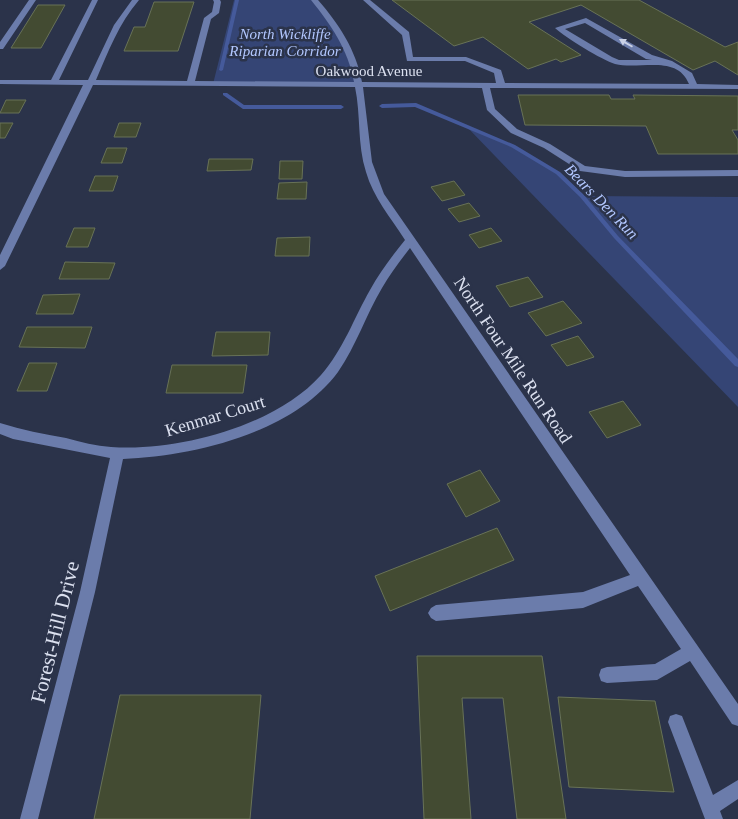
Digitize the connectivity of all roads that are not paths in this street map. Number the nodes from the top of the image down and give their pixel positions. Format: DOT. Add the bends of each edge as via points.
graph roads {
  1 [pos="33,0"];
  2 [pos="95,0"];
  3 [pos="136,0"];
  4 [pos="216,0"];
  5 [pos="314,0"];
  6 [pos="366,0"];
  7 [pos="0,47"];
  8 [pos="670,63"];
  9 [pos="0,82"];
  10 [pos="54,82"];
  11 [pos="90,83"];
  12 [pos="190,84"];
  13 [pos="358,84"];
  14 [pos="484,85"];
  15 [pos="501,85"];
  16 [pos="694,87"];
  17 [pos="738,87"];
  18 [pos="738,173"];
  19 [pos="411,239"];
  20 [pos="0,266"];
  21 [pos="0,428"];
  22 [pos="117,454"];
  23 [pos="641,578"];
  24 [pos="436,613"];
  25 [pos="692,651"];
  26 [pos="607,675"];
  27 [pos="738,718"];
  28 [pos="676,722"];
  29 [pos="738,789"];
  30 [pos="712,813"];
  31 [pos="28,819"];
  1 -- 7 [label="street"];
  2 -- 10 [label="street"];
  3 -- 11 [label="street" via="117,26"];
  4 -- 12 [label="street" via="215,13 208,18"];
  5 -- 13 [label="street, North Four Mile Run Road" via="343,35 354,62"];
  6 -- 15 [label="street" via="406,34 410,59 466,59 498,72"];
  8 -- 8 [label="street, one-way" via="649,56 586,20 559,28 618,62"];
  8 -- 16 [label="street" via="689,75"];
  9 -- 10 [label="street, Oakwood Avenue"];
  10 -- 11 [label="street, Oakwood Avenue"];
  11 -- 12 [label="street, Oakwood Avenue"];
  11 -- 20 [label="street"];
  12 -- 13 [label="street, Oakwood Avenue"];
  13 -- 14 [label="street, Oakwood Avenue"];
  13 -- 19 [label="street, North Four Mile Run Road" via="368,168 379,194"];
  14 -- 15 [label="street, Oakwood Avenue"];
  14 -- 18 [label="street" via="491,110 514,131 547,146 583,169 625,174"];
  15 -- 16 [label="street, Oakwood Avenue"];
  16 -- 17 [label="street, Oakwood Avenue"];
  19 -- 22 [label="street, Kenmar Court" via="384,276 343,354 325,378 288,411 249,428 167,450"];
  19 -- 23 [label="street, North Four Mile Run Road"];
  21 -- 22 [label="street, Kenmar Court"];
  22 -- 31 [label="street, Forest-Hill Drive" via="107,511 72,656"];
  23 -- 24 [label="street" via="583,600"];
  23 -- 25 [label="street, North Four Mile Run Road"];
  25 -- 26 [label="street" via="656,672"];
  25 -- 27 [label="street, North Four Mile Run Road"];
  28 -- 30 [label="street"];
  29 -- 30 [label="street"];
}
